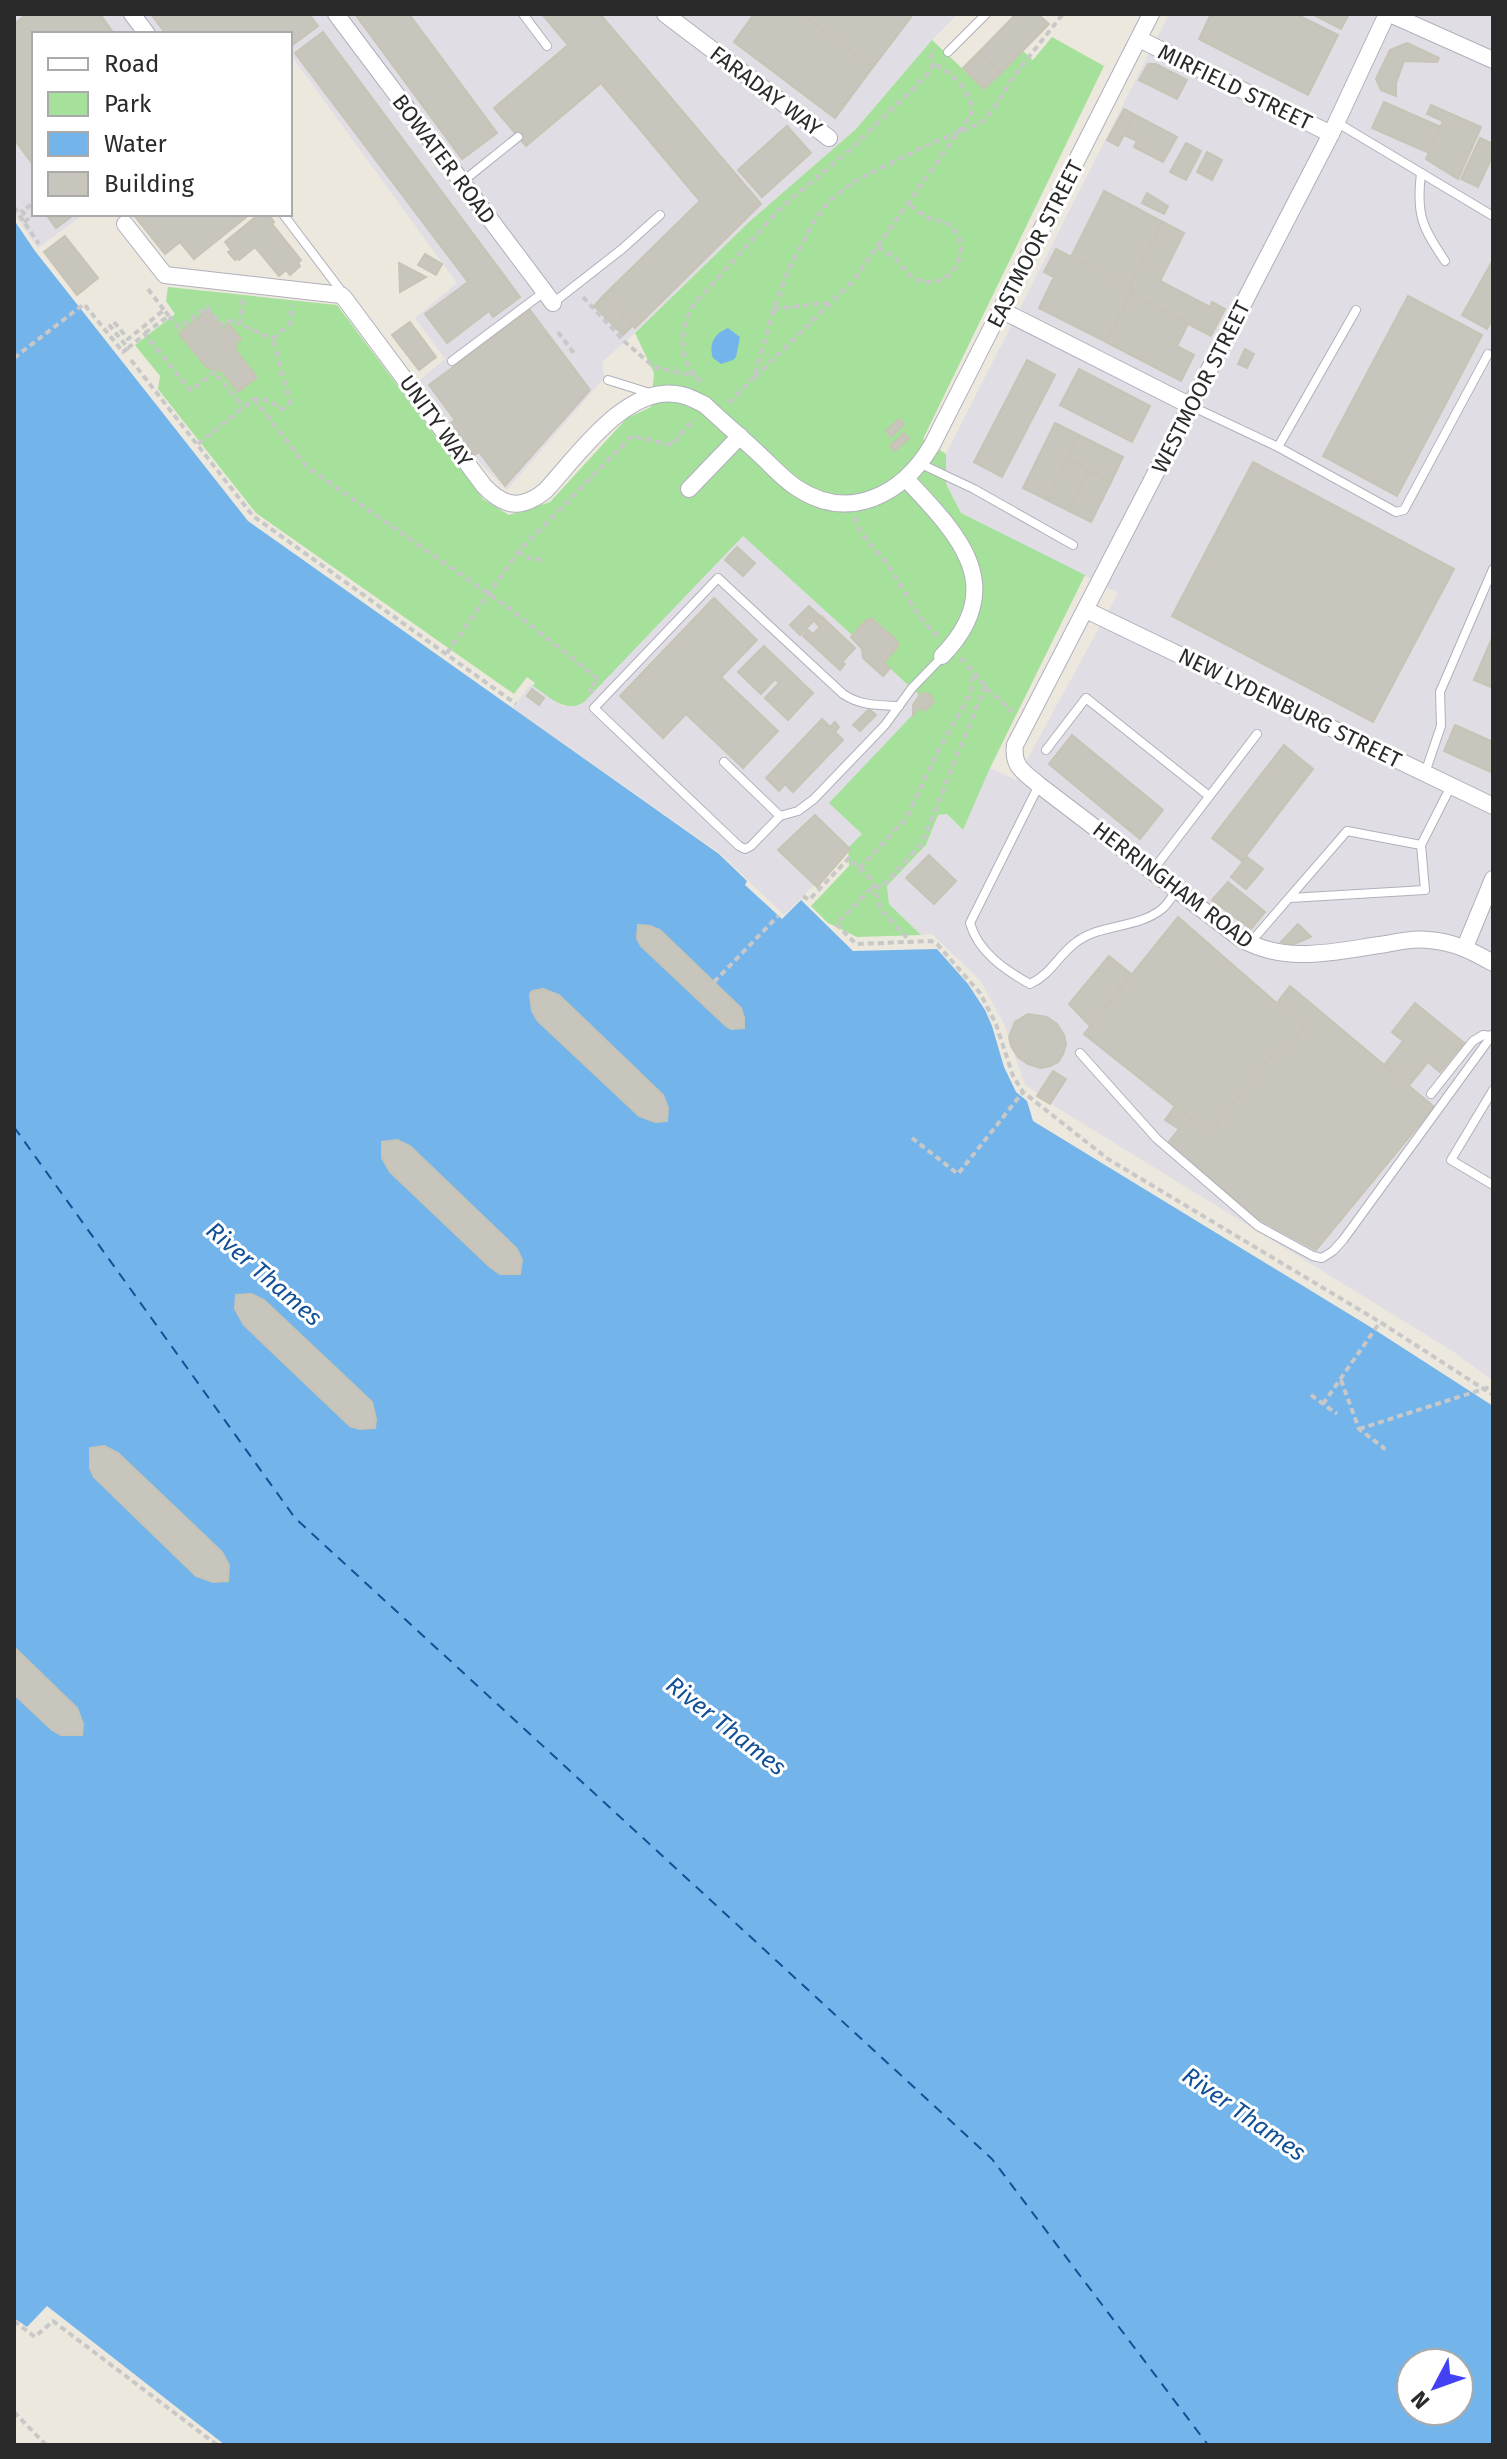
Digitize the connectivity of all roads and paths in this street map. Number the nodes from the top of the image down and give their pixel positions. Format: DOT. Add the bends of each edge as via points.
graph roads {
  1 [pos="132,14"];
  2 [pos="336,14"];
  3 [pos="523,14"];
  4 [pos="665,14"];
  5 [pos="986,14"];
  6 [pos="1063,14"];
  7 [pos="1151,14"];
  8 [pos="1388,14"];
  9 [pos="687,20"];
  10 [pos="146,32"];
  11 [pos="1139,39"];
  12 [pos="942,42"];
  13 [pos="547,46"];
  14 [pos="948,52"];
  15 [pos="1493,60"];
  16 [pos="933,64"];
  17 [pos="1333,128"];
  18 [pos="958,133"];
  19 [pos="518,137"];
  20 [pos="829,138"];
  21 [pos="1421,173"];
  22 [pos="461,182"];
  23 [pos="908,204"];
  24 [pos="31,205"];
  25 [pos="14,207"];
  26 [pos="660,215"];
  27 [pos="285,216"];
  28 [pos="1493,216"];
  29 [pos="24,222"];
  30 [pos="125,224"];
  31 [pos="39,244"];
  32 [pos="878,247"];
  33 [pos="1445,261"];
  34 [pos="148,289"];
  35 [pos="292,290"];
  36 [pos="243,294"];
  37 [pos="341,295"];
  38 [pos="549,297"];
  39 [pos="588,303"];
  40 [pos="829,303"];
  41 [pos="774,309"];
  42 [pos="164,310"];
  43 [pos="1001,310"];
  44 [pos="1356,310"];
  45 [pos="169,316"];
  46 [pos="240,324"];
  47 [pos="558,332"];
  48 [pos="145,334"];
  49 [pos="273,339"];
  50 [pos="128,348"];
  51 [pos="1488,354"];
  52 [pos="576,356"];
  53 [pos="14,358"];
  54 [pos="131,360"];
  55 [pos="452,361"];
  56 [pos="754,377"];
  57 [pos="608,380"];
  58 [pos="654,394"];
  59 [pos="254,399"];
  60 [pos="721,399"];
  61 [pos="1191,406"];
  62 [pos="244,407"];
  63 [pos="695,418"];
  64 [pos="740,436"];
  65 [pos="197,445"];
  66 [pos="1278,447"];
  67 [pos="914,472"];
  68 [pos="574,481"];
  69 [pos="581,488"];
  70 [pos="689,489"];
  71 [pos="856,522"];
  72 [pos="1073,545"];
  73 [pos="518,552"];
  74 [pos="544,559"];
  75 [pos="1493,569"];
  76 [pos="489,595"];
  77 [pos="1086,610"];
  78 [pos="940,638"];
  79 [pos="447,653"];
  80 [pos="950,656"];
  81 [pos="973,672"];
  82 [pos="985,686"];
  83 [pos="590,688"];
  84 [pos="516,704"];
  85 [pos="899,706"];
  86 [pos="1026,725"];
  87 [pos="1257,734"];
  88 [pos="1046,750"];
  89 [pos="1013,758"];
  90 [pos="724,762"];
  91 [pos="1425,773"];
  92 [pos="1039,785"];
  93 [pos="1451,786"];
  94 [pos="1209,796"];
  95 [pos="1493,806"];
  96 [pos="780,816"];
  97 [pos="1421,845"];
  98 [pos="860,868"];
  99 [pos="1153,870"];
  100 [pos="1493,879"];
  101 [pos="873,887"];
  102 [pos="1178,889"];
  103 [pos="803,896"];
  104 [pos="1290,898"];
  105 [pos="778,916"];
  106 [pos="910,941"];
  107 [pos="1250,944"];
  108 [pos="1465,947"];
  109 [pos="1493,963"];
  110 [pos="714,982"];
  111 [pos="1492,1035"];
  112 [pos="1080,1053"];
  113 [pos="1493,1090"];
  114 [pos="1023,1092"];
  115 [pos="1431,1094"];
  116 [pos="912,1138"];
  117 [pos="1493,1185"];
  118 [pos="1380,1322"];
  119 [pos="1341,1379"];
  120 [pos="1493,1386"];
  121 [pos="1311,1395"];
  122 [pos="1493,1395"];
  123 [pos="1323,1404"];
  124 [pos="1337,1414"];
  125 [pos="1359,1429"];
  126 [pos="1381,1453"];
  127 [pos="14,2321"];
  128 [pos="14,2412"];
  129 [pos="46,2445"];
  130 [pos="217,2445"];
  1 -- 10 [label="street"];
  2 -- 22 [label="street, BOWATER ROAD"];
  3 -- 13 [label="lane"];
  4 -- 9 [label="street, FARADAY WAY"];
  5 -- 14 [label="lane"];
  6 -- 18 [label="path" via="992,111 981,123"];
  7 -- 11 [label="street, EASTMOOR STREET"];
  8 -- 15 [label="street"];
  8 -- 17 [label="street, WESTMOOR STREET"];
  9 -- 20 [label="street, FARADAY WAY"];
  11 -- 17 [label="street, MIRFIELD STREET"];
  11 -- 43 [label="street, EASTMOOR STREET"];
  12 -- 16 [label="path" via="933,51"];
  16 -- 18 [label="path" via="964,88 972,106"];
  16 -- 39 [label="path" via="878,123 782,207 695,303 686,317 682,348 695,376 654,367"];
  17 -- 21 [label="lane"];
  17 -- 61 [label="street, WESTMOOR STREET"];
  18 -- 23 [label="path"];
  18 -- 41 [label="path" via="853,182 829,201 803,241"];
  19 -- 22 [label="lane"];
  21 -- 28 [label="lane"];
  21 -- 33 [label="lane" via="1418,200 1426,233"];
  22 -- 38 [label="street, BOWATER ROAD"];
  23 -- 32 [label="path"];
  23 -- 32 [label="path" via="955,230 961,250 954,271 924,282"];
  24 -- 29 [label="path" via="22,211 28,219"];
  25 -- 29 [label="path"];
  26 -- 38 [label="lane" via="622,249"];
  27 -- 37 [label="lane"];
  29 -- 31 [label="path"];
  30 -- 35 [label="street" via="165,275"];
  32 -- 40 [label="path"];
  34 -- 42 [label="path"];
  35 -- 37 [label="street"];
  35 -- 49 [label="path" via="291,322"];
  36 -- 46 [label="path"];
  37 -- 58 [label="street, UNITY WAY" via="484,486 508,503 525,503 545,491 618,414"];
  38 -- 55 [label="lane"];
  40 -- 41 [label="path"];
  40 -- 56 [label="path"];
  41 -- 56 [label="path"];
  42 -- 45 [label="path"];
  42 -- 50 [label="path" via="128,339 114,322 110,326"];
  43 -- 61 [label="street"];
  43 -- 67 [label="street, EASTMOOR STREET"];
  44 -- 66 [label="lane"];
  45 -- 46 [label="path" via="179,328 207,307 221,324"];
  45 -- 48 [label="path"];
  46 -- 49 [label="path"];
  47 -- 52 [label="path"];
  48 -- 50 [label="path"];
  48 -- 62 [label="path" via="191,391 214,372"];
  49 -- 59 [label="path" via="290,403 283,409"];
  50 -- 53 [label="path" via="123,352 84,304"];
  51 -- 66 [label="lane" via="1404,510 1396,512"];
  54 -- 65 [label="path"];
  56 -- 60 [label="path" via="727,405"];
  57 -- 58 [label="lane"];
  58 -- 64 [label="street" via="689,397"];
  59 -- 62 [label="path"];
  59 -- 76 [label="path" via="307,467"];
  61 -- 66 [label="lane"];
  61 -- 77 [label="street, WESTMOOR STREET"];
  62 -- 65 [label="path"];
  63 -- 69 [label="path" via="672,445 632,436"];
  64 -- 67 [label="street" via="797,488 828,502 870,500"];
  64 -- 70 [label="street"];
  65 -- 79 [label="path" via="253,516"];
  67 -- 72 [label="lane" via="974,489"];
  67 -- 80 [label="street" via="970,563 974,584 968,623"];
  68 -- 69 [label="path"];
  69 -- 73 [label="path"];
  71 -- 78 [label="path" via="893,571 918,617"];
  73 -- 74 [label="path"];
  73 -- 76 [label="path"];
  75 -- 91 [label="lane" via="1440,692 1441,726"];
  76 -- 79 [label="path"];
  76 -- 83 [label="path" via="598,679"];
  77 -- 86 [label="street, WESTMOOR STREET"];
  77 -- 91 [label="street, NEW LYDENBURG STREET"];
  79 -- 84 [label="path"];
  80 -- 81 [label="path"];
  80 -- 85 [label="lane"];
  81 -- 82 [label="path"];
  81 -- 98 [label="path" via="971,693 907,817"];
  82 -- 86 [label="path"];
  82 -- 101 [label="path" via="922,843 882,887"];
  85 -- 96 [label="lane" via="814,799"];
  85 -- 96 [label="lane" via="868,705 843,694 718,578 594,708 739,846 751,846"];
  86 -- 89 [label="street, WESTMOOR STREET"];
  87 -- 94 [label="lane"];
  88 -- 94 [label="lane" via="1086,698"];
  89 -- 92 [label="street, HERRINGHAM ROAD"];
  90 -- 96 [label="lane"];
  91 -- 93 [label="street, NEW LYDENBURG STREET"];
  92 -- 99 [label="street, HERRINGHAM ROAD"];
  92 -- 102 [label="lane" via="970,923 983,950 1019,978 1030,984 1044,978 1076,942 1145,919"];
  93 -- 95 [label="street, NEW LYDENBURG STREET"];
  93 -- 97 [label="lane"];
  94 -- 99 [label="lane"];
  97 -- 104 [label="lane" via="1347,831"];
  97 -- 104 [label="lane" via="1425,890"];
  98 -- 101 [label="path"];
  98 -- 103 [label="path" via="849,858 809,900"];
  99 -- 102 [label="street, HERRINGHAM ROAD"];
  100 -- 108 [label="street"];
  101 -- 106 [label="path" via="881,910"];
  101 -- 106 [label="path" via="836,924 856,944"];
  102 -- 107 [label="street, HERRINGHAM ROAD"];
  104 -- 107 [label="lane"];
  105 -- 110 [label="path"];
  106 -- 114 [label="path" via="937,944 980,993"];
  107 -- 108 [label="street, HERRINGHAM ROAD" via="1292,956 1410,940"];
  108 -- 109 [label="street, HERRINGHAM ROAD"];
  111 -- 112 [label="lane" via="1343,1240 1322,1258 1247,1216 1157,1139"];
  111 -- 115 [label="lane" via="1473,1041"];
  113 -- 117 [label="lane" via="1451,1160"];
  114 -- 116 [label="path" via="958,1174"];
  114 -- 118 [label="path" via="1108,1159"];
  118 -- 119 [label="path"];
  118 -- 122 [label="path"];
  119 -- 123 [label="path"];
  119 -- 125 [label="path"];
  120 -- 125 [label="path"];
  121 -- 123 [label="path"];
  123 -- 124 [label="path"];
  125 -- 126 [label="path" via="1384,1448"];
  127 -- 130 [label="path" via="35,2337 53,2321"];
  128 -- 129 [label="path"];
}
